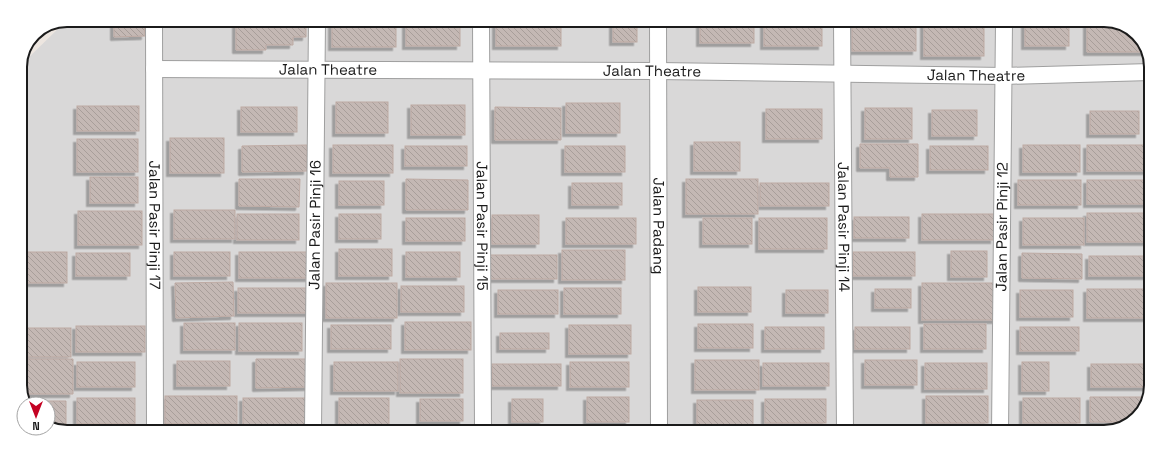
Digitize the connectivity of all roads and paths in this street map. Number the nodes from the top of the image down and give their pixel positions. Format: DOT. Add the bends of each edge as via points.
graph roads {
  1 [pos="154,27"];
  2 [pos="317,27"];
  3 [pos="481,27"];
  4 [pos="658,27"];
  5 [pos="842,27"];
  6 [pos="1004,27"];
  7 [pos="154,69"];
  8 [pos="316,70"];
  9 [pos="481,71"];
  10 [pos="658,71"];
  11 [pos="1144,72"];
  12 [pos="842,74"];
  13 [pos="1004,76"];
  14 [pos="155,425"];
  15 [pos="313,425"];
  16 [pos="483,425"];
  17 [pos="659,425"];
  18 [pos="845,425"];
  19 [pos="1000,425"];
  1 -- 7 [label="street, Jalan Pasir Pinji 17"];
  2 -- 8 [label="street, Jalan Pasir Pinji 16"];
  3 -- 9 [label="street, Jalan Pasir Pinji 15"];
  4 -- 10 [label="street, Jalan Padang"];
  5 -- 12 [label="street, Jalan Pasir Pinji 14"];
  6 -- 13 [label="street, Jalan Pasir Pinji 12"];
  7 -- 8 [label="street, Jalan Theatre"];
  7 -- 14 [label="street, Jalan Pasir Pinji 17"];
  8 -- 9 [label="street, Jalan Theatre"];
  8 -- 15 [label="street, Jalan Pasir Pinji 16"];
  9 -- 10 [label="street, Jalan Theatre"];
  9 -- 16 [label="street, Jalan Pasir Pinji 15"];
  10 -- 12 [label="street, Jalan Theatre"];
  10 -- 17 [label="street, Jalan Padang"];
  11 -- 13 [label="street, Jalan Theatre"];
  12 -- 13 [label="street, Jalan Theatre"];
  12 -- 18 [label="street, Jalan Pasir Pinji 14"];
  13 -- 19 [label="street, Jalan Pasir Pinji 12"];
}
